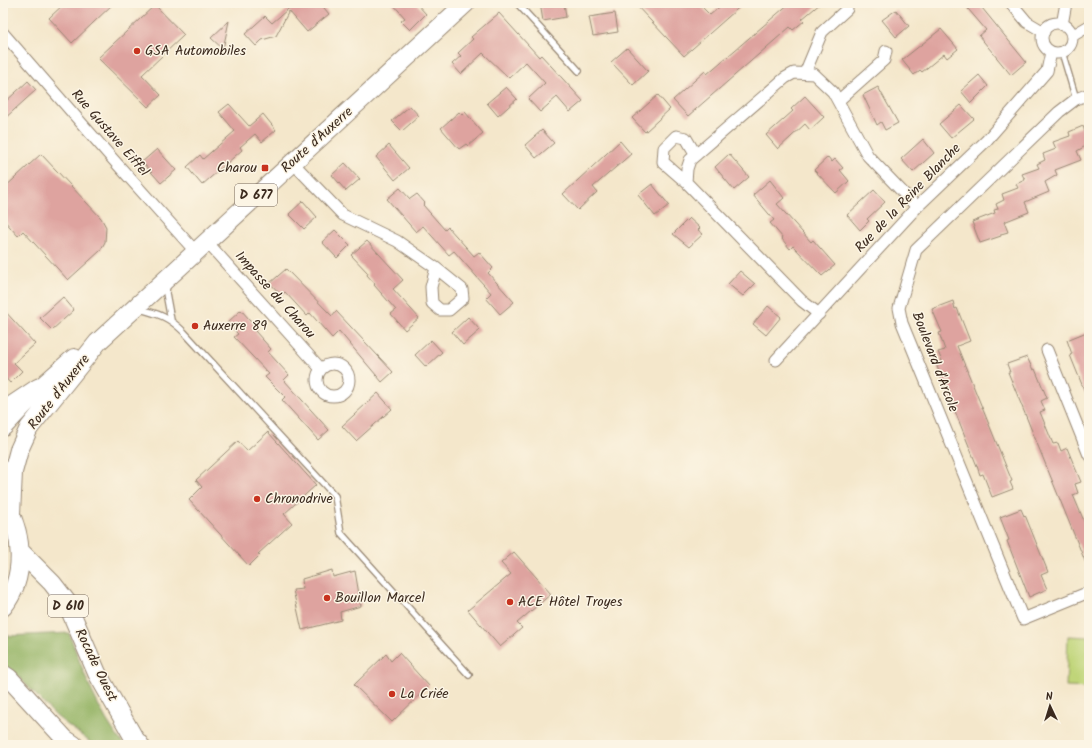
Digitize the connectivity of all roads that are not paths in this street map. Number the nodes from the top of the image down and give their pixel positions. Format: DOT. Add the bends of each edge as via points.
graph roads {
  1 [pos="466,3"];
  2 [pos="517,3"];
  3 [pos="1011,3"];
  4 [pos="1066,3"];
  5 [pos="847,9"];
  6 [pos="1062,25"];
  7 [pos="1089,26"];
  8 [pos="1044,32"];
  9 [pos="3,33"];
  10 [pos="1072,36"];
  11 [pos="886,51"];
  12 [pos="1057,52"];
  13 [pos="579,71"];
  14 [pos="805,72"];
  15 [pos="1089,94"];
  16 [pos="1076,99"];
  17 [pos="838,101"];
  18 [pos="696,155"];
  19 [pos="292,162"];
  20 [pos="686,182"];
  21 [pos="917,207"];
  22 [pos="201,246"];
  23 [pos="436,268"];
  24 [pos="167,277"];
  25 [pos="134,308"];
  26 [pos="819,314"];
  27 [pos="171,320"];
  28 [pos="98,342"];
  29 [pos="1047,350"];
  30 [pos="776,360"];
  31 [pos="321,368"];
  32 [pos="39,389"];
  33 [pos="3,413"];
  34 [pos="3,427"];
  35 [pos="1089,455"];
  36 [pos="7,507"];
  37 [pos="20,551"];
  38 [pos="1089,592"];
  39 [pos="3,607"];
  40 [pos="3,674"];
  41 [pos="469,675"];
  42 [pos="74,745"];
  43 [pos="140,745"];
  1 -- 19 [label="main road, Route d'Auxerre / D 677"];
  2 -- 13 [label="lane"];
  3 -- 8 [label="street" via="1027,22"];
  4 -- 6 [label="street"];
  5 -- 14 [label="street" via="822,32"];
  6 -- 8 [label="street" via="1053,24"];
  6 -- 10 [label="street"];
  7 -- 10 [label="street"];
  8 -- 12 [label="street" via="1043,42 1048,50"];
  9 -- 22 [label="street, Rue Gustave Eiffel" via="110,156"];
  10 -- 12 [label="street" via="1070,46"];
  11 -- 17 [label="street" via="884,60"];
  12 -- 16 [label="lane"];
  12 -- 21 [label="street, Rue de la Reine Blanche" via="1047,71 986,141"];
  14 -- 17 [label="street" via="814,74 824,82"];
  14 -- 18 [label="street" via="794,73 785,78"];
  15 -- 16 [label="street, Boulevard d'Arcole"];
  16 -- 38 [label="street, Boulevard d'Arcole" via="1059,112 916,250 898,308 1023,619"];
  17 -- 21 [label="street" via="868,156"];
  18 -- 20 [label="street" via="686,169"];
  18 -- 20 [label="street" via="686,138 676,136 664,148 663,162"];
  19 -- 22 [label="main road, Route d'Auxerre / D 677"];
  19 -- 23 [label="street" via="343,215 397,241"];
  20 -- 26 [label="street" via="802,301"];
  21 -- 26 [label="street, Rue de la Reine Blanche"];
  22 -- 24 [label="main road, Route d'Auxerre / D 677"];
  22 -- 31 [label="street, Impasse du Charou"];
  24 -- 25 [label="main road, Route d'Auxerre / D 677"];
  24 -- 27 [label="lane" via="166,293"];
  25 -- 27 [label="lane" via="160,314"];
  25 -- 28 [label="main road, Route d'Auxerre / D 677"];
  26 -- 30 [label="street, Rue de la Reine Blanche"];
  27 -- 41 [label="lane" via="335,496 341,533"];
  28 -- 32 [label="main road, Route d'Auxerre / D 677" via="69,361"];
  28 -- 36 [label="main road, Route d'Auxerre / D 677" via="29,428 19,450"];
  29 -- 35 [label="street"];
  32 -- 33 [label="highway"];
  32 -- 34 [label="main road, Route d'Auxerre / D 677"];
  36 -- 37 [label="main road, Route d'Auxerre" via="18,532"];
  37 -- 39 [label="main road, Route d'Auxerre" via="18,577"];
  37 -- 43 [label="main road, Rocade Ouest / D 610" via="66,601 97,673"];
  40 -- 42 [label="main road" via="65,739"];
}
